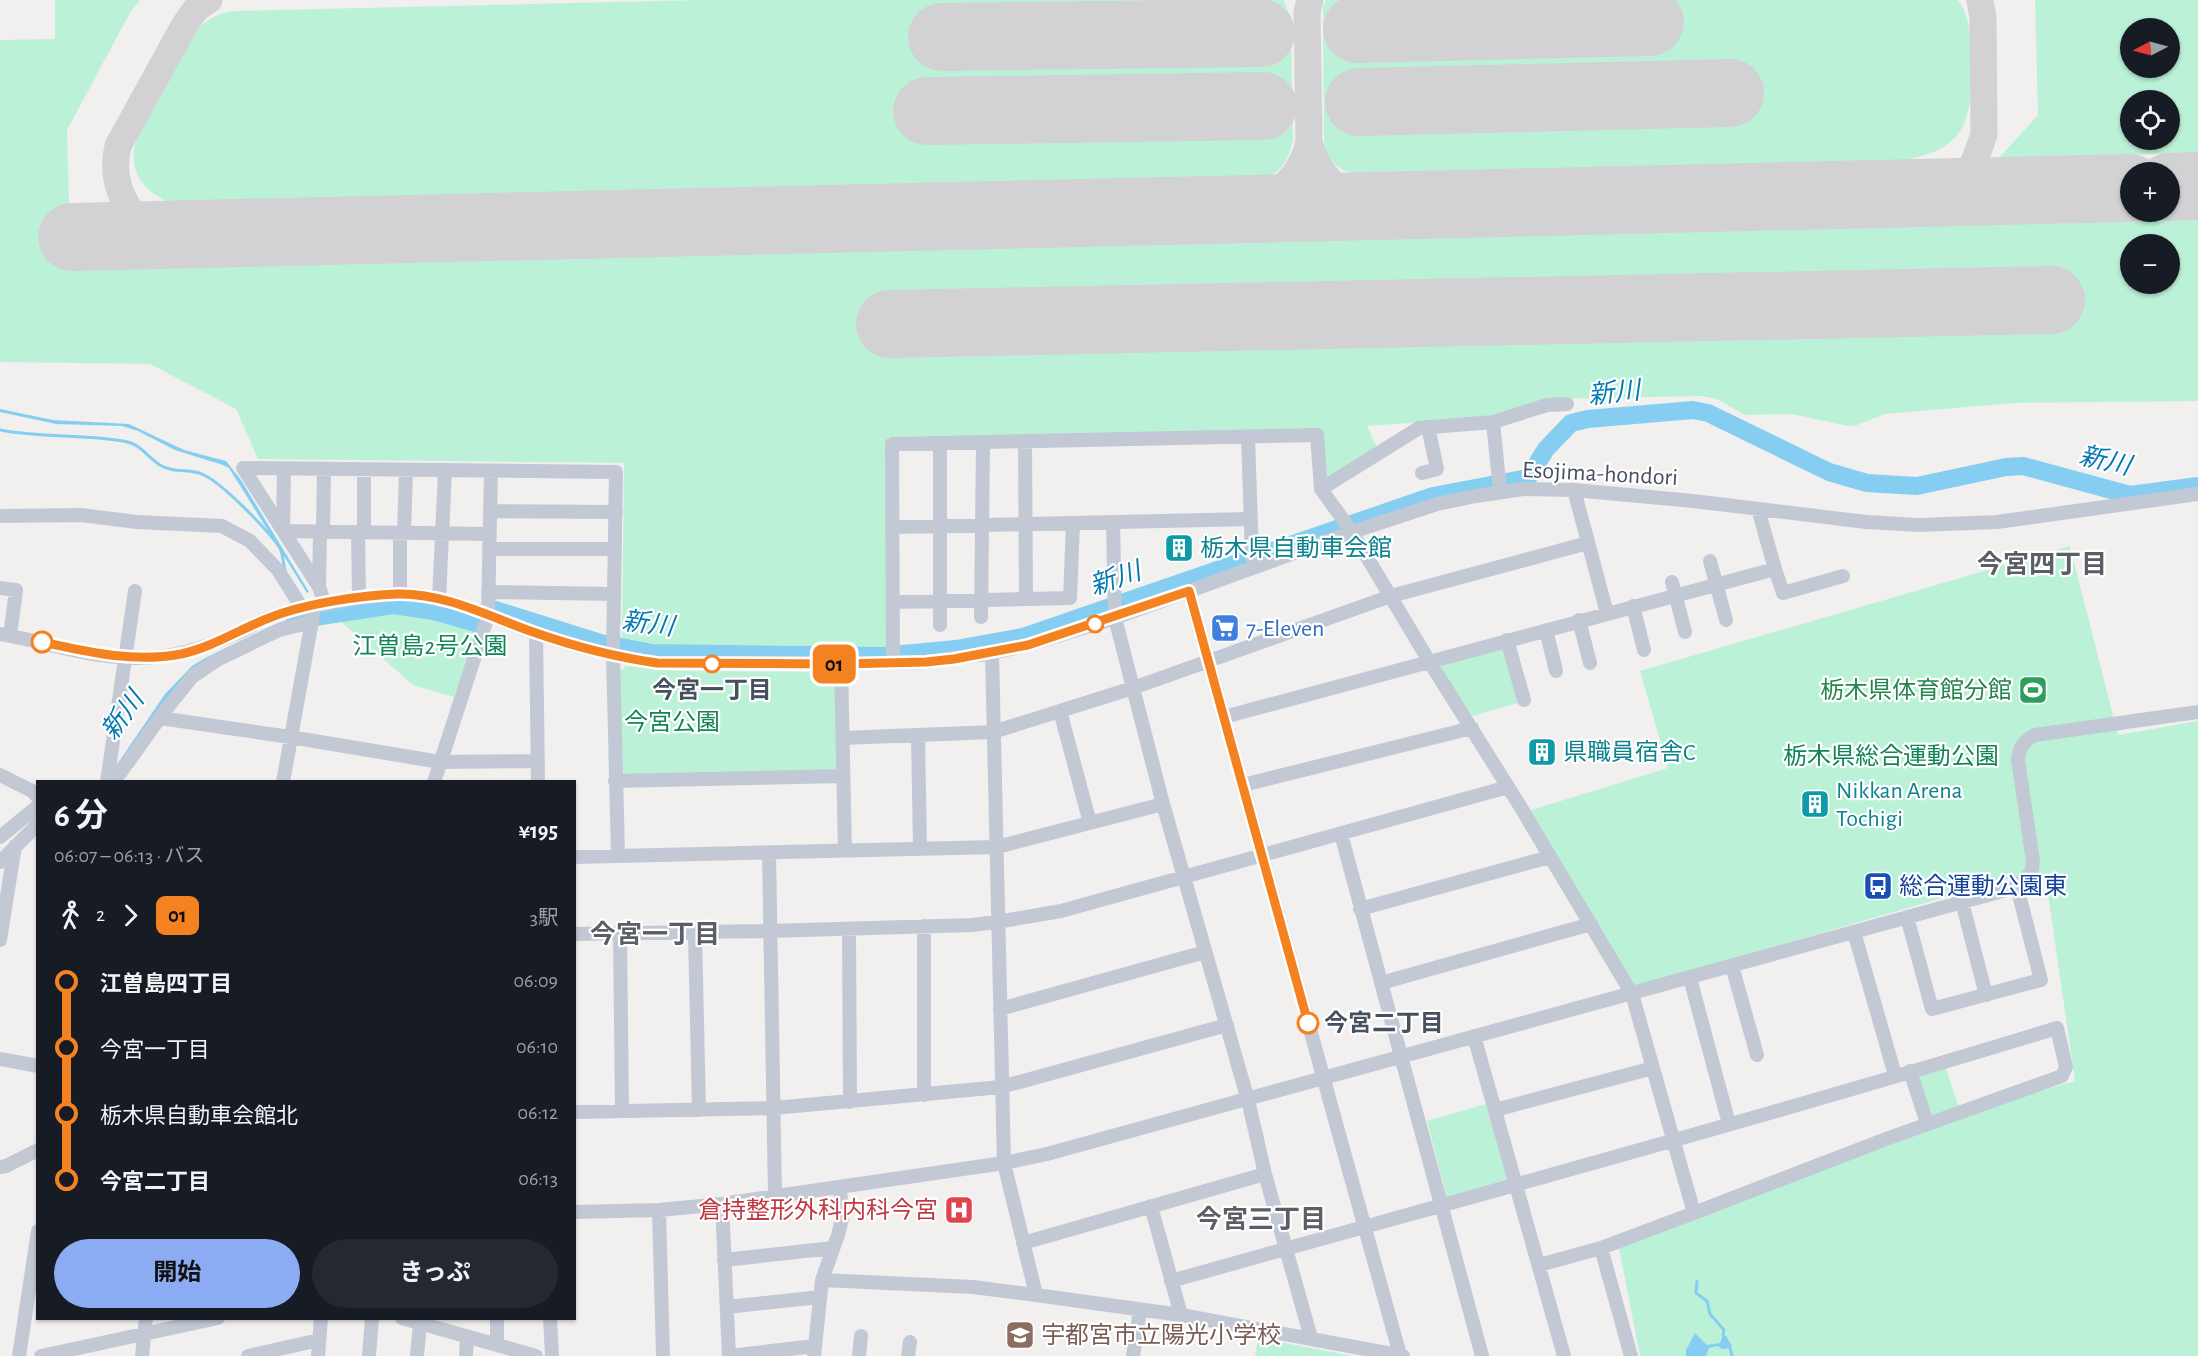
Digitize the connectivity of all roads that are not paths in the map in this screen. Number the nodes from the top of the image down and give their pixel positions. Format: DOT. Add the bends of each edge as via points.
graph roads {
  1 [pos="1567,404"];
  2 [pos="1493,422"];
  3 [pos="1428,427"];
  4 [pos="1248,437"];
  5 [pos="1025,441"];
  6 [pos="983,442"];
  7 [pos="939,443"];
  8 [pos="284,470"];
  9 [pos="324,470"];
  10 [pos="364,470"];
  11 [pos="406,471"];
  12 [pos="445,471"];
  13 [pos="490,471"];
  14 [pos="1422,473"];
  15 [pos="1320,489"];
  16 [pos="1574,490"];
  17 [pos="1500,491"];
  18 [pos="2198,494"];
  19 [pos="1758,509"];
  20 [pos="490,510"];
  21 [pos="616,512"];
  22 [pos="0,516"];
  23 [pos="1251,519"];
  24 [pos="1113,522"];
  25 [pos="1073,523"];
  26 [pos="1026,524"];
  27 [pos="982,525"];
  28 [pos="939,526"];
  29 [pos="894,527"];
  30 [pos="283,531"];
  31 [pos="322,532"];
  32 [pos="361,532"];
  33 [pos="1352,532"];
  34 [pos="402,533"];
  35 [pos="444,534"];
  36 [pos="489,534"];
  37 [pos="1588,543"];
  38 [pos="489,549"];
  39 [pos="615,549"];
  40 [pos="1710,561"];
  41 [pos="1256,567"];
  42 [pos="1775,568"];
  43 [pos="1844,576"];
  44 [pos="1716,584"];
  45 [pos="319,587"];
  46 [pos="0,588"];
  47 [pos="1673,588"];
  48 [pos="135,591"];
  49 [pos="1189,591"];
  50 [pos="488,592"];
  51 [pos="400,594"];
  52 [pos="614,594"];
  53 [pos="1391,596"];
  54 [pos="359,597"];
  55 [pos="1026,599"];
  56 [pos="440,600"];
  57 [pos="982,600"];
  58 [pos="939,601"];
  59 [pos="894,602"];
  60 [pos="314,606"];
  61 [pos="1633,606"];
  62 [pos="1607,613"];
  63 [pos="488,616"];
  64 [pos="981,617"];
  65 [pos="1115,618"];
  66 [pos="1726,620"];
  67 [pos="1580,621"];
  68 [pos="311,624"];
  69 [pos="940,625"];
  70 [pos="1546,630"];
  71 [pos="1685,632"];
  72 [pos="536,633"];
  73 [pos="5,635"];
  74 [pos="1507,640"];
  75 [pos="1644,650"];
  76 [pos="992,653"];
  77 [pos="613,655"];
  78 [pos="125,658"];
  79 [pos="1208,659"];
  80 [pos="1429,661"];
  81 [pos="893,663"];
  82 [pos="1590,663"];
  83 [pos="841,664"];
  84 [pos="1556,671"];
  85 [pos="1133,688"];
  86 [pos="1524,700"];
  87 [pos="1060,711"];
  88 [pos="2198,712"];
  89 [pos="1224,717"];
  90 [pos="160,718"];
  91 [pos="1472,728"];
  92 [pos="993,732"];
  93 [pos="918,736"];
  94 [pos="290,737"];
  95 [pos="842,738"];
  96 [pos="538,761"];
  97 [pos="440,762"];
  98 [pos="0,775"];
  99 [pos="843,776"];
  100 [pos="109,780"];
  101 [pos="111,780"];
  102 [pos="283,780"];
  103 [pos="435,780"];
  104 [pos="538,780"];
  105 [pos="615,781"];
  106 [pos="1243,786"];
  107 [pos="1508,788"];
  108 [pos="36,795"];
  109 [pos="1163,804"];
  110 [pos="36,807"];
  111 [pos="0,816"];
  112 [pos="1090,823"];
  113 [pos="11,826"];
  114 [pos="36,826"];
  115 [pos="1341,834"];
  116 [pos="0,837"];
  117 [pos="15,846"];
  118 [pos="997,847"];
  119 [pos="920,849"];
  120 [pos="844,851"];
  121 [pos="769,853"];
  122 [pos="618,855"];
  123 [pos="1262,856"];
  124 [pos="1550,856"];
  125 [pos="576,857"];
  126 [pos="0,862"];
  127 [pos="1184,877"];
  128 [pos="2017,887"];
  129 [pos="1962,902"];
  130 [pos="1360,909"];
  131 [pos="1907,917"];
  132 [pos="997,922"];
  133 [pos="1591,924"];
  134 [pos="924,926"];
  135 [pos="849,929"];
  136 [pos="770,931"];
  137 [pos="1854,932"];
  138 [pos="695,933"];
  139 [pos="576,934"];
  140 [pos="620,934"];
  141 [pos="0,940"];
  142 [pos="1205,952"];
  143 [pos="1732,966"];
  144 [pos="1690,978"];
  145 [pos="1381,983"];
  146 [pos="1632,994"];
  147 [pos="1986,995"];
  148 [pos="1000,1009"];
  149 [pos="1227,1025"];
  150 [pos="1474,1036"];
  151 [pos="1757,1055"];
  152 [pos="1401,1057"];
  153 [pos="0,1059"];
  154 [pos="36,1066"];
  155 [pos="1653,1068"];
  156 [pos="1910,1071"];
  157 [pos="1895,1075"];
  158 [pos="1324,1078"];
  159 [pos="1001,1087"];
  160 [pos="924,1095"];
  161 [pos="1248,1100"];
  162 [pos="850,1102"];
  163 [pos="774,1108"];
  164 [pos="699,1110"];
  165 [pos="1495,1110"];
  166 [pos="622,1111"];
  167 [pos="576,1112"];
  168 [pos="1927,1123"];
  169 [pos="1729,1124"];
  170 [pos="1673,1141"];
  171 [pos="36,1151"];
  172 [pos="1004,1163"];
  173 [pos="0,1167"];
  174 [pos="1265,1174"];
  175 [pos="1516,1185"];
  176 [pos="840,1187"];
  177 [pos="776,1196"];
  178 [pos="722,1204"];
  179 [pos="1151,1206"];
  180 [pos="1441,1206"];
  181 [pos="659,1210"];
  182 [pos="576,1212"];
  183 [pos="1694,1213"];
  184 [pos="1365,1226"];
  185 [pos="1023,1243"];
  186 [pos="833,1248"];
  187 [pos="1601,1248"];
  188 [pos="1286,1249"];
  189 [pos="36,1254"];
  190 [pos="724,1260"];
  191 [pos="1539,1265"];
  192 [pos="34,1277"];
  193 [pos="822,1280"];
  194 [pos="1171,1281"];
  195 [pos="1036,1295"];
  196 [pos="820,1297"];
  197 [pos="727,1307"];
  198 [pos="32,1308"];
  199 [pos="1140,1310"];
  200 [pos="1181,1315"];
  201 [pos="146,1320"];
  202 [pos="209,1320"];
  203 [pos="321,1320"];
  204 [pos="372,1320"];
  205 [pos="409,1320"];
  206 [pos="498,1320"];
  207 [pos="550,1320"];
  208 [pos="420,1323"];
  209 [pos="441,1324"];
  210 [pos="145,1334"];
  211 [pos="861,1336"];
  212 [pos="466,1337"];
  213 [pos="1311,1338"];
  214 [pos="320,1340"];
  215 [pos="506,1350"];
  216 [pos="815,1351"];
  217 [pos="19,1356"];
  218 [pos="41,1356"];
  219 [pos="142,1356"];
  220 [pos="248,1356"];
  221 [pos="318,1356"];
  222 [pos="369,1356"];
  223 [pos="417,1356"];
  224 [pos="466,1356"];
  225 [pos="536,1356"];
  226 [pos="552,1356"];
  227 [pos="663,1356"];
  228 [pos="729,1356"];
  229 [pos="859,1356"];
  230 [pos="1133,1356"];
  231 [pos="1402,1356"];
  232 [pos="1482,1356"];
  233 [pos="1564,1356"];
  234 [pos="1631,1356"];
  1 -- 2 [label="street" via="1547,405"];
  2 -- 3 [label="street"];
  2 -- 17 [label="street"];
  3 -- 14 [label="street" via="1437,469"];
  3 -- 15 [label="street" via="1419,428"];
  4 -- 5 [label="street"];
  4 -- 15 [label="street" via="1317,435"];
  4 -- 23 [label="street"];
  5 -- 6 [label="street"];
  5 -- 26 [label="street"];
  6 -- 7 [label="street"];
  6 -- 27 [label="street"];
  7 -- 28 [label="street"];
  7 -- 29 [label="street" via="892,444"];
  8 -- 9 [label="street"];
  8 -- 30 [label="street"];
  8 -- 30 [label="street" via="243,468"];
  9 -- 10 [label="street"];
  9 -- 31 [label="street"];
  10 -- 11 [label="street"];
  10 -- 32 [label="street"];
  11 -- 12 [label="street"];
  11 -- 34 [label="street"];
  12 -- 13 [label="street"];
  12 -- 35 [label="street"];
  13 -- 20 [label="street"];
  13 -- 21 [label="street" via="616,472"];
  15 -- 33 [label="street"];
  16 -- 17 [label="street, Esojima-hondori"];
  16 -- 19 [label="street, Esojima-hondori"];
  16 -- 37 [label="street"];
  17 -- 33 [label="street, Esojima-hondori" via="1437,504"];
  18 -- 19 [label="street, Esojima-hondori" via="1959,525 1866,522"];
  19 -- 42 [label="street"];
  20 -- 21 [label="street"];
  20 -- 36 [label="street"];
  21 -- 39 [label="street"];
  22 -- 60 [label="street" via="81,514 137,522 222,525 250,541"];
  23 -- 24 [label="street"];
  23 -- 41 [label="street"];
  24 -- 25 [label="street"];
  24 -- 65 [label="street"];
  25 -- 26 [label="street"];
  25 -- 55 [label="street" via="1070,598"];
  26 -- 27 [label="street"];
  26 -- 55 [label="street"];
  27 -- 28 [label="street"];
  27 -- 57 [label="street"];
  28 -- 29 [label="street"];
  28 -- 58 [label="street"];
  29 -- 59 [label="street"];
  30 -- 31 [label="street"];
  30 -- 45 [label="street"];
  31 -- 32 [label="street"];
  31 -- 45 [label="street"];
  32 -- 34 [label="street"];
  32 -- 54 [label="street"];
  33 -- 41 [label="street, Esojima-hondori"];
  33 -- 53 [label="street"];
  34 -- 35 [label="street"];
  34 -- 51 [label="street"];
  35 -- 36 [label="street"];
  35 -- 56 [label="street"];
  36 -- 38 [label="street"];
  37 -- 53 [label="street"];
  37 -- 62 [label="street"];
  38 -- 39 [label="street"];
  38 -- 50 [label="street"];
  39 -- 52 [label="street"];
  40 -- 44 [label="street"];
  41 -- 49 [label="street, Esojima-hondori"];
  42 -- 43 [label="street" via="1783,593"];
  42 -- 44 [label="street"];
  44 -- 47 [label="street"];
  44 -- 66 [label="street"];
  45 -- 60 [label="street"];
  46 -- 73 [label="street" via="16,590"];
  47 -- 61 [label="street"];
  47 -- 71 [label="street"];
  48 -- 78 [label="street"];
  49 -- 65 [label="street, Esojima-hondori"];
  49 -- 79 [label="street"];
  50 -- 52 [label="street"];
  50 -- 63 [label="street"];
  51 -- 54 [label="street, Esojima-hondori"];
  51 -- 56 [label="street, Esojima-hondori"];
  52 -- 77 [label="street"];
  53 -- 79 [label="street"];
  53 -- 80 [label="street"];
  54 -- 60 [label="street, Esojima-hondori"];
  55 -- 57 [label="street"];
  56 -- 63 [label="street, Esojima-hondori"];
  57 -- 58 [label="street"];
  57 -- 64 [label="street"];
  58 -- 59 [label="street"];
  58 -- 69 [label="street"];
  59 -- 81 [label="street"];
  60 -- 68 [label="street"];
  60 -- 78 [label="street, Esojima-hondori" via="268,618 240,633 183,653"];
  61 -- 62 [label="street"];
  61 -- 75 [label="street"];
  62 -- 67 [label="street"];
  63 -- 72 [label="street, Esojima-hondori"];
  63 -- 97 [label="street"];
  65 -- 76 [label="street, Esojima-hondori"];
  65 -- 85 [label="street"];
  67 -- 70 [label="street"];
  67 -- 82 [label="street"];
  68 -- 90 [label="street" via="279,630 218,660 192,677"];
  68 -- 94 [label="street"];
  70 -- 74 [label="street"];
  70 -- 84 [label="street"];
  72 -- 77 [label="street, Esojima-hondori"];
  72 -- 96 [label="street"];
  73 -- 78 [label="street, Esojima-hondori"];
  74 -- 80 [label="street"];
  74 -- 86 [label="street"];
  76 -- 81 [label="street, Esojima-hondori"];
  76 -- 92 [label="street"];
  77 -- 83 [label="street, Esojima-hondori" via="668,663"];
  77 -- 105 [label="street"];
  78 -- 100 [label="street"];
  79 -- 85 [label="street"];
  79 -- 89 [label="street"];
  80 -- 89 [label="street"];
  80 -- 91 [label="street"];
  81 -- 83 [label="street, Esojima-hondori"];
  83 -- 95 [label="street"];
  85 -- 87 [label="street"];
  85 -- 109 [label="street"];
  87 -- 92 [label="street"];
  87 -- 112 [label="street"];
  88 -- 128 [label="street" via="2035,735 2024,741 2018,760 2033,861 2032,871"];
  89 -- 106 [label="street"];
  90 -- 94 [label="street"];
  90 -- 101 [label="street"];
  91 -- 106 [label="street"];
  91 -- 107 [label="street"];
  92 -- 93 [label="street"];
  92 -- 118 [label="street"];
  93 -- 95 [label="street"];
  93 -- 119 [label="street"];
  94 -- 97 [label="street"];
  94 -- 102 [label="street"];
  95 -- 99 [label="street"];
  96 -- 97 [label="street"];
  96 -- 104 [label="street"];
  97 -- 103 [label="street"];
  98 -- 108 [label="street"];
  99 -- 105 [label="street"];
  99 -- 120 [label="street"];
  105 -- 122 [label="street"];
  106 -- 123 [label="street"];
  107 -- 115 [label="street"];
  107 -- 124 [label="street"];
  109 -- 112 [label="street"];
  109 -- 127 [label="street"];
  110 -- 113 [label="street"];
  111 -- 113 [label="street"];
  112 -- 118 [label="street"];
  113 -- 116 [label="street"];
  114 -- 117 [label="street"];
  115 -- 123 [label="street"];
  115 -- 130 [label="street"];
  117 -- 126 [label="street"];
  117 -- 141 [label="street"];
  118 -- 119 [label="street"];
  118 -- 132 [label="street"];
  119 -- 120 [label="street"];
  120 -- 121 [label="street"];
  121 -- 122 [label="street"];
  121 -- 136 [label="street"];
  122 -- 125 [label="street"];
  123 -- 127 [label="street"];
  123 -- 158 [label="street"];
  124 -- 130 [label="street"];
  124 -- 133 [label="street"];
  127 -- 132 [label="street" via="1061,911"];
  127 -- 142 [label="street"];
  128 -- 129 [label="street"];
  128 -- 147 [label="street" via="2041,980"];
  129 -- 131 [label="street"];
  129 -- 147 [label="street"];
  130 -- 145 [label="street"];
  131 -- 137 [label="street"];
  131 -- 147 [label="street" via="1932,1009"];
  132 -- 134 [label="street"];
  132 -- 148 [label="street"];
  133 -- 145 [label="street"];
  133 -- 146 [label="street"];
  134 -- 135 [label="street"];
  134 -- 160 [label="street"];
  135 -- 136 [label="street"];
  135 -- 162 [label="street"];
  136 -- 138 [label="street"];
  136 -- 163 [label="street"];
  137 -- 143 [label="street"];
  137 -- 157 [label="street"];
  138 -- 140 [label="street"];
  138 -- 164 [label="street"];
  139 -- 140 [label="street"];
  140 -- 166 [label="street"];
  142 -- 148 [label="street"];
  142 -- 149 [label="street"];
  143 -- 144 [label="street"];
  143 -- 151 [label="street"];
  144 -- 146 [label="street"];
  144 -- 169 [label="street"];
  145 -- 152 [label="street"];
  146 -- 150 [label="street"];
  146 -- 155 [label="street"];
  148 -- 159 [label="street"];
  149 -- 159 [label="street"];
  149 -- 161 [label="street"];
  150 -- 152 [label="street"];
  150 -- 165 [label="street"];
  152 -- 158 [label="street"];
  152 -- 180 [label="street"];
  153 -- 154 [label="street"];
  155 -- 165 [label="street"];
  155 -- 170 [label="street"];
  156 -- 157 [label="street"];
  156 -- 168 [label="street"];
  156 -- 168 [label="street" via="2057,1028 2066,1067 2062,1076"];
  157 -- 169 [label="street"];
  158 -- 161 [label="street"];
  158 -- 184 [label="street"];
  159 -- 160 [label="street"];
  159 -- 172 [label="street"];
  160 -- 162 [label="street"];
  161 -- 172 [label="street"];
  161 -- 174 [label="street"];
  162 -- 163 [label="street"];
  163 -- 164 [label="street"];
  163 -- 177 [label="street"];
  164 -- 166 [label="street"];
  165 -- 175 [label="street"];
  166 -- 167 [label="street"];
  168 -- 183 [label="street"];
  169 -- 170 [label="street"];
  170 -- 175 [label="street"];
  170 -- 183 [label="street"];
  171 -- 173 [label="street"];
  172 -- 176 [label="street"];
  172 -- 185 [label="street"];
  174 -- 179 [label="street"];
  174 -- 188 [label="street"];
  175 -- 180 [label="street"];
  175 -- 191 [label="street"];
  176 -- 177 [label="street"];
  176 -- 186 [label="street" via="842,1220"];
  177 -- 178 [label="street"];
  178 -- 181 [label="street"];
  178 -- 190 [label="street"];
  179 -- 185 [label="street"];
  179 -- 194 [label="street"];
  180 -- 184 [label="street"];
  180 -- 232 [label="street"];
  181 -- 182 [label="street"];
  181 -- 227 [label="street"];
  183 -- 187 [label="street"];
  184 -- 188 [label="street"];
  184 -- 231 [label="street"];
  185 -- 195 [label="street"];
  186 -- 190 [label="street"];
  186 -- 193 [label="street"];
  187 -- 191 [label="street"];
  187 -- 234 [label="street"];
  188 -- 194 [label="street"];
  188 -- 213 [label="street"];
  189 -- 192 [label="street"];
  190 -- 197 [label="street"];
  191 -- 233 [label="street"];
  192 -- 198 [label="street"];
  193 -- 195 [label="street" via="973,1287"];
  193 -- 196 [label="street"];
  194 -- 200 [label="street"];
  195 -- 199 [label="street"];
  196 -- 197 [label="street"];
  196 -- 216 [label="street"];
  197 -- 228 [label="street"];
  198 -- 217 [label="street"];
  199 -- 200 [label="street"];
  199 -- 230 [label="street"];
  200 -- 213 [label="street"];
  201 -- 210 [label="street"];
  202 -- 210 [label="street"];
  203 -- 214 [label="street"];
  204 -- 222 [label="street"];
  205 -- 208 [label="street"];
  206 -- 215 [label="street"];
  207 -- 226 [label="street"];
  208 -- 209 [label="street"];
  208 -- 223 [label="street"];
  209 -- 212 [label="street"];
  210 -- 218 [label="street"];
  210 -- 219 [label="street"];
  211 -- 229 [label="street"];
  212 -- 215 [label="street"];
  212 -- 224 [label="street"];
  213 -- 231 [label="street"];
  214 -- 220 [label="street"];
  214 -- 221 [label="street"];
  215 -- 225 [label="street"];
  216 -- 228 [label="street"];
}
